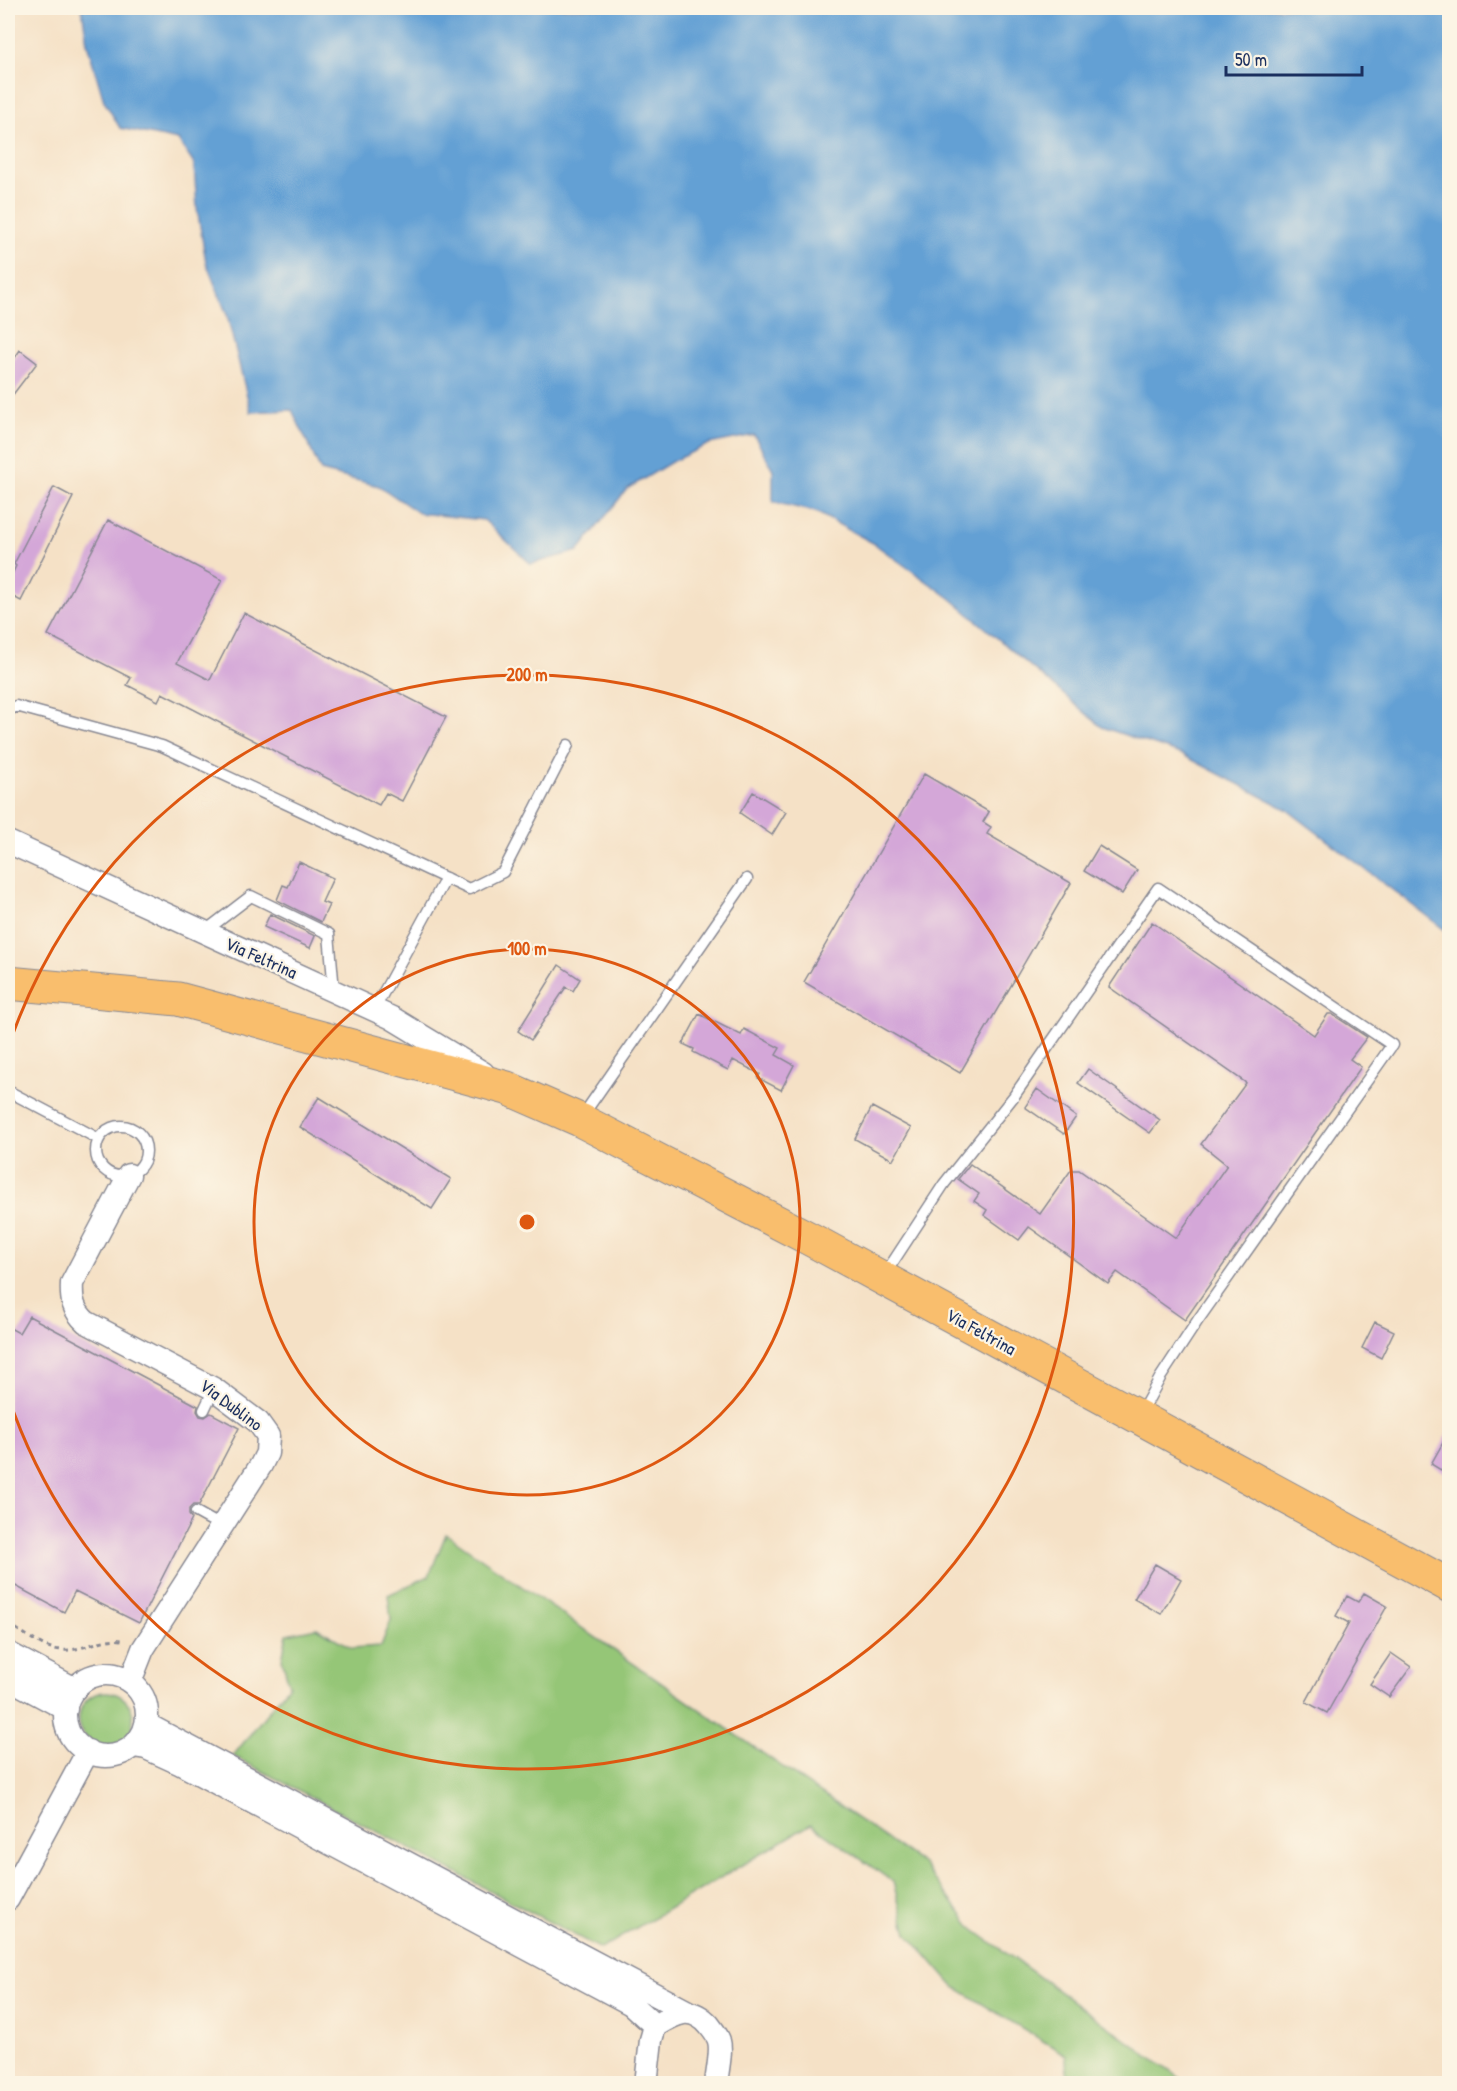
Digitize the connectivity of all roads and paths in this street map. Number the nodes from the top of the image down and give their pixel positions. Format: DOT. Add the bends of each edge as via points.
graph roads {
  1 [pos="8,711"];
  2 [pos="568,745"];
  3 [pos="8,842"];
  4 [pos="446,878"];
  5 [pos="747,879"];
  6 [pos="203,932"];
  7 [pos="8,983"];
  8 [pos="334,992"];
  9 [pos="374,1010"];
  10 [pos="507,1088"];
  11 [pos="8,1091"];
  12 [pos="580,1120"];
  13 [pos="99,1138"];
  14 [pos="129,1175"];
  15 [pos="882,1278"];
  16 [pos="214,1389"];
  17 [pos="204,1410"];
  18 [pos="1139,1418"];
  19 [pos="196,1512"];
  20 [pos="221,1526"];
  21 [pos="1449,1586"];
  22 [pos="8,1624"];
  23 [pos="143,1649"];
  24 [pos="8,1653"];
  25 [pos="8,1678"];
  26 [pos="130,1682"];
  27 [pos="75,1689"];
  28 [pos="66,1709"];
  29 [pos="146,1725"];
  30 [pos="133,1746"];
  31 [pos="88,1751"];
  32 [pos="8,1899"];
  33 [pos="690,2013"];
  34 [pos="655,2026"];
  35 [pos="646,2084"];
  36 [pos="716,2084"];
  1 -- 4 [label="lane" via="16,706 162,746"];
  2 -- 4 [label="lane" via="503,872 468,889"];
  3 -- 6 [label="street, Via Feltrina"];
  4 -- 9 [label="lane"];
  5 -- 12 [label="lane"];
  6 -- 8 [label="street, Via Feltrina"];
  6 -- 8 [label="lane" via="251,896 329,934"];
  7 -- 10 [label="main road, Via Feltrina" via="178,999"];
  8 -- 9 [label="street, Via Feltrina"];
  9 -- 10 [label="street, Via Feltrina"];
  10 -- 12 [label="main road, Via Feltrina"];
  11 -- 13 [label="lane"];
  12 -- 15 [label="main road, Via Feltrina"];
  13 -- 14 [label="lane" via="96,1155 103,1168 115,1176"];
  13 -- 14 [label="lane" via="119,1126 127,1126 141,1135 146,1158"];
  14 -- 16 [label="street, Via Dublino" via="72,1283 71,1299 77,1314 86,1322"];
  15 -- 18 [label="main road, Via Feltrina"];
  15 -- 18 [label="lane" via="944,1184 1014,1096 1158,888 1392,1045 1198,1320"];
  16 -- 17 [label="lane"];
  16 -- 20 [label="street, Via Dublino" via="258,1422 268,1436 267,1453"];
  18 -- 21 [label="main road, Via Feltrina"];
  19 -- 20 [label="lane"];
  20 -- 23 [label="street, Via Dublino"];
  22 -- 23 [label="path" via="61,1650 80,1649 115,1637"];
  23 -- 26 [label="street, Via Dublino"];
  24 -- 27 [label="street"];
  25 -- 28 [label="street"];
  26 -- 27 [label="street" via="106,1674 89,1678"];
  26 -- 29 [label="street" via="145,1701"];
  27 -- 28 [label="street"];
  28 -- 31 [label="street" via="70,1734"];
  29 -- 30 [label="street"];
  29 -- 33 [label="street"];
  30 -- 31 [label="street" via="111,1756"];
  30 -- 34 [label="street" via="181,1764 631,2004"];
  31 -- 32 [label="street"];
  33 -- 34 [label="street" via="674,2014"];
  33 -- 36 [label="street" via="699,2015 719,2041"];
  34 -- 35 [label="street"];
}
